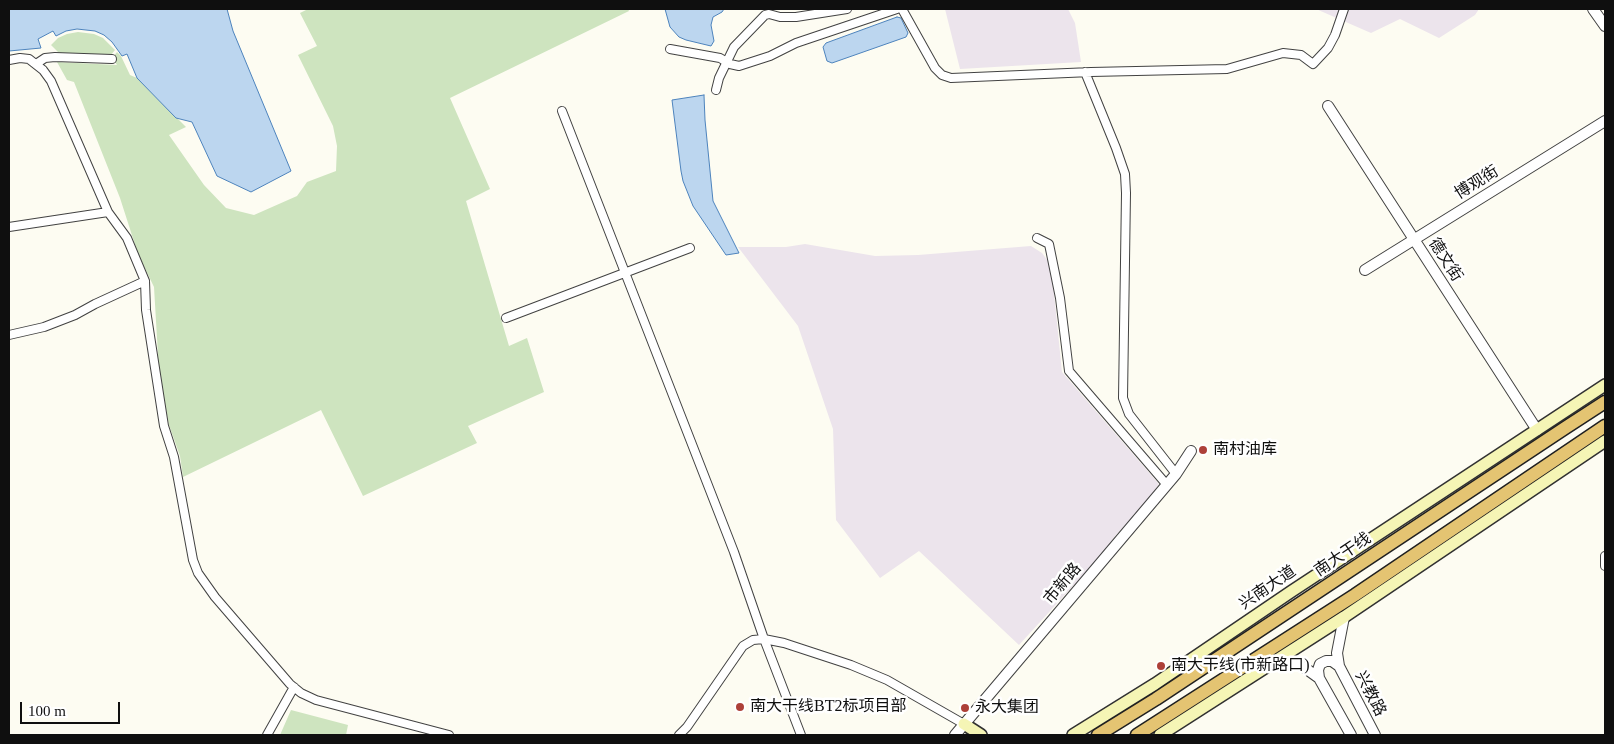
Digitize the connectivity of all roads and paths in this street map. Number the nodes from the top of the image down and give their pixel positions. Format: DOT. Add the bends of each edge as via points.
graph roads {
  1 [pos="848,9"];
  2 [pos="897,9"];
  3 [pos="902,9"];
  4 [pos="1344,9"];
  5 [pos="1593,9"];
  6 [pos="1605,26"];
  7 [pos="670,49"];
  8 [pos="112,59"];
  9 [pos="9,60"];
  10 [pos="726,62"];
  11 [pos="36,64"];
  12 [pos="1085,72"];
  13 [pos="716,90"];
  14 [pos="1328,106"];
  15 [pos="562,111"];
  16 [pos="1605,121"];
  17 [pos="108,212"];
  18 [pos="9,228"];
  19 [pos="1037,238"];
  20 [pos="1414,240"];
  21 [pos="690,248"];
  22 [pos="1365,270"];
  23 [pos="626,273"];
  24 [pos="145,281"];
  25 [pos="506,318"];
  26 [pos="9,335"];
  27 [pos="1605,385"];
  28 [pos="1605,397"];
  29 [pos="1605,402"];
  30 [pos="1605,427"];
  31 [pos="1565,428"];
  32 [pos="1537,430"];
  33 [pos="1605,441"];
  34 [pos="1191,451"];
  35 [pos="1176,474"];
  36 [pos="1167,485"];
  37 [pos="1605,556"];
  38 [pos="1605,566"];
  39 [pos="1344,617"];
  40 [pos="764,639"];
  41 [pos="1273,663"];
  42 [pos="1339,666"];
  43 [pos="1320,678"];
  44 [pos="294,687"];
  45 [pos="964,724"];
  46 [pos="268,735"];
  47 [pos="449,735"];
  48 [pos="679,735"];
  49 [pos="801,735"];
  50 [pos="954,735"];
  51 [pos="981,735"];
  52 [pos="1073,735"];
  53 [pos="1098,735"];
  54 [pos="1137,735"];
  55 [pos="1160,735"];
  56 [pos="1350,735"];
  57 [pos="1375,735"];
  1 -- 10 [label="street" via="796,18 765,15 734,46"];
  2 -- 10 [label="street" via="796,43 752,62 739,66"];
  3 -- 12 [label="street" via="942,75 951,78"];
  4 -- 12 [label="street" via="1335,36 1313,64 1301,56 1283,53 1227,69"];
  5 -- 6 [label="street"];
  7 -- 10 [label="street" via="720,58"];
  8 -- 11 [label="street" via="54,57"];
  9 -- 11 [label="street" via="29,59"];
  10 -- 13 [label="street"];
  11 -- 17 [label="street" via="51,80"];
  12 -- 35 [label="street" via="1125,174 1123,398 1129,414"];
  14 -- 20 [label="street, 德文街"];
  15 -- 23 [label="street"];
  16 -- 20 [label="street, 博观街"];
  17 -- 18 [label="street"];
  17 -- 24 [label="street" via="127,238"];
  19 -- 36 [label="street" via="1049,244 1069,371"];
  20 -- 22 [label="street, 博观街"];
  20 -- 32 [label="street, 德文街"];
  21 -- 23 [label="street"];
  23 -- 25 [label="street"];
  23 -- 40 [label="street" via="734,552"];
  24 -- 26 [label="street" via="76,315"];
  24 -- 44 [label="street" via="146,310 164,426 174,457 193,560 215,597"];
  27 -- 32 [label="main road, 兴南大道"];
  28 -- 31 [label="highway"];
  29 -- 31 [label="highway, 南大干线"];
  30 -- 54 [label="highway" via="1355,595"];
  31 -- 53 [label="highway, 南大干线"];
  32 -- 52 [label="main road, 兴南大道"];
  33 -- 39 [label="main road"];
  34 -- 35 [label="street, 市新路"];
  35 -- 36 [label="street, 市新路"];
  36 -- 45 [label="street, 市新路"];
  37 -- 38 [label="street"];
  39 -- 41 [label="main road"];
  39 -- 42 [label="street" via="1337,653"];
  40 -- 45 [label="street" via="851,665 887,680"];
  40 -- 48 [label="street" via="753,640 743,646"];
  40 -- 49 [label="street"];
  41 -- 43 [label="street" via="1295,663"];
  41 -- 55 [label="main road"];
  42 -- 43 [label="street" via="1326,660 1320,664"];
  42 -- 57 [label="street, 兴教路"];
  43 -- 56 [label="street"];
  44 -- 46 [label="street"];
  44 -- 47 [label="street" via="316,700"];
  45 -- 50 [label="street, 市新路"];
  45 -- 51 [label="main road"];
}
